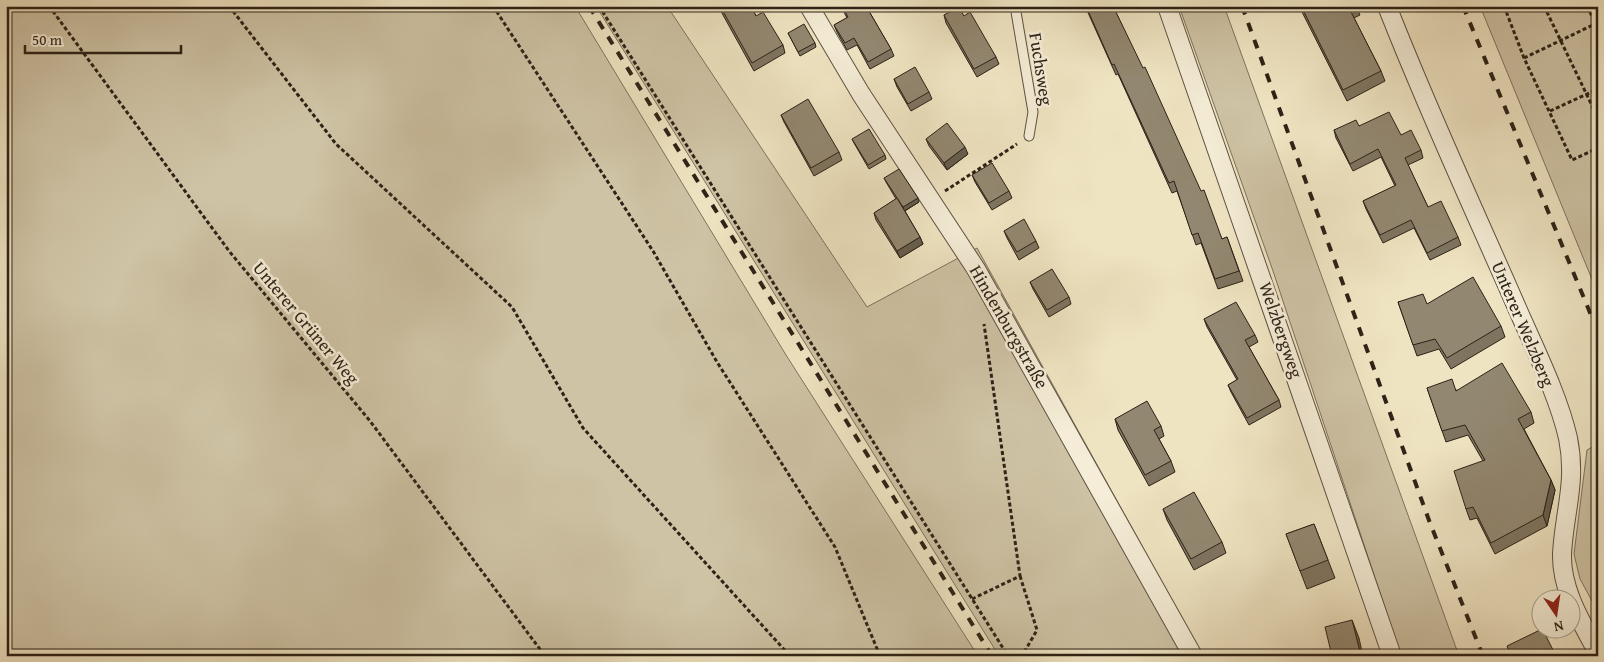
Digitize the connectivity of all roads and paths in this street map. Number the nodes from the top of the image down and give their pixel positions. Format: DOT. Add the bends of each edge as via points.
graph roads {
  1 [pos="49,6"];
  2 [pos="229,6"];
  3 [pos="493,6"];
  4 [pos="599,6"];
  5 [pos="809,6"];
  6 [pos="1015,6"];
  7 [pos="1167,6"];
  8 [pos="1387,6"];
  9 [pos="1504,6"];
  10 [pos="1544,6"];
  11 [pos="1587,6"];
  12 [pos="1595,24"];
  13 [pos="1598,29"];
  14 [pos="1561,42"];
  15 [pos="1524,58"];
  16 [pos="1598,89"];
  17 [pos="1587,94"];
  18 [pos="1550,111"];
  19 [pos="1598,118"];
  20 [pos="1029,136"];
  21 [pos="1598,148"];
  22 [pos="932,200"];
  23 [pos="982,314"];
  24 [pos="1020,576"];
  25 [pos="972,599"];
  26 [pos="1598,653"];
  27 [pos="545,656"];
  28 [pos="790,656"];
  29 [pos="880,656"];
  30 [pos="1008,656"];
  31 [pos="1022,656"];
  32 [pos="1193,656"];
  33 [pos="1392,656"];
  1 -- 27 [label="path, Unterer Grüner Weg" via="229,251 370,421"];
  2 -- 28 [label="path" via="336,144 512,307 583,428"];
  3 -- 29 [label="path" via="654,251 717,362 835,547"];
  4 -- 25 [label="path"];
  5 -- 22 [label="street, Hindenburgstraße" via="861,94"];
  6 -- 20 [label="lane, Fuchsweg" via="1033,112"];
  7 -- 33 [label="street, Welzbergweg"];
  8 -- 26 [label="street, Unterer Welzberg" via="1446,152 1549,384 1568,438 1573,475 1562,555 1564,579"];
  9 -- 15 [label="path"];
  10 -- 14 [label="path"];
  11 -- 12 [label="path"];
  12 -- 13 [label="path"];
  12 -- 14 [label="path"];
  14 -- 15 [label="path"];
  14 -- 17 [label="path"];
  15 -- 18 [label="path"];
  16 -- 17 [label="path"];
  17 -- 18 [label="path"];
  17 -- 19 [label="path"];
  18 -- 21 [label="path" via="1572,160"];
  20 -- 22 [label="path"];
  22 -- 32 [label="street, Hindenburgstraße" via="1030,362"];
  23 -- 24 [label="path"];
  24 -- 25 [label="path"];
  24 -- 31 [label="path" via="1037,630"];
  25 -- 30 [label="path"];
}
